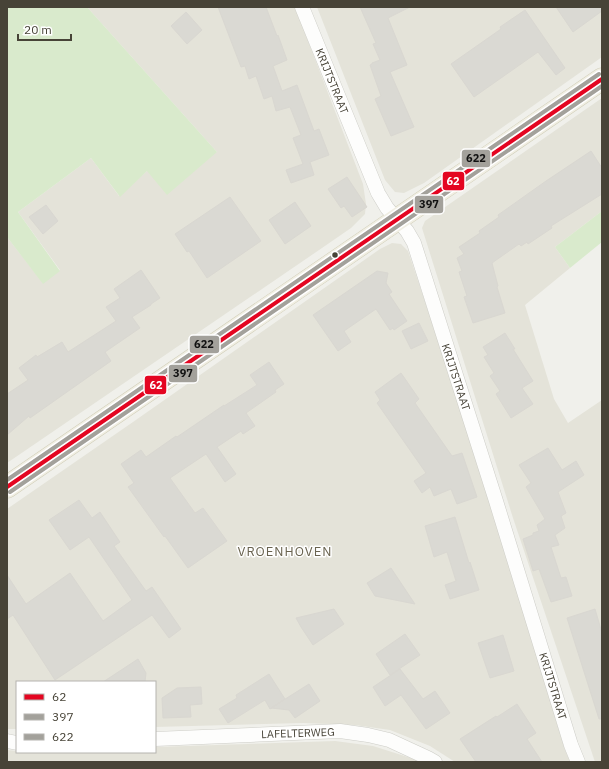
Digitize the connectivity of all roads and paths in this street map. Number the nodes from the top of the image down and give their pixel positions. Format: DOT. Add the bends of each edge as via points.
graph roads {
  1 [pos="302,7"];
  2 [pos="602,79"];
  3 [pos="397,219"];
  4 [pos="7,487"];
  5 [pos="156,738"];
  6 [pos="434,762"];
  7 [pos="578,762"];
  1 -- 3 [label="street, KRIJTSTRAAT" via="378,193 386,208"];
  2 -- 3 [label="main road"];
  3 -- 4 [label="main road"];
  3 -- 7 [label="street, KRIJTSTRAAT" via="414,243"];
  5 -- 6 [label="street, LAFELTERWEG" via="340,731 389,740"];
}
